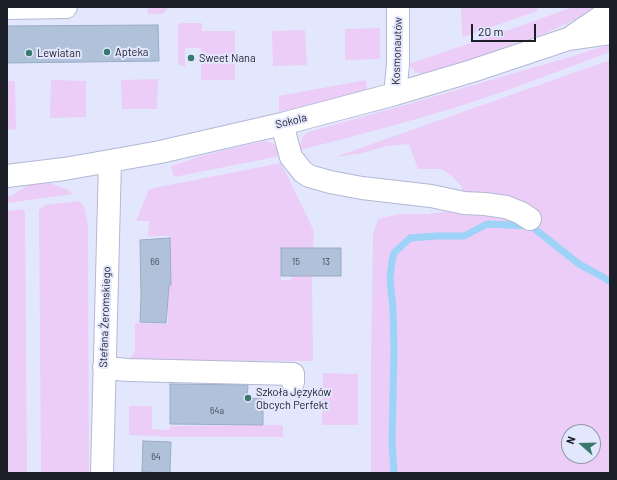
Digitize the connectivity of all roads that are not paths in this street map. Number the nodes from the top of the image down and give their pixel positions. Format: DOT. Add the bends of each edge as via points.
graph roads {
  1 [pos="66,7"];
  2 [pos="398,7"];
  3 [pos="7,8"];
  4 [pos="610,12"];
  5 [pos="610,33"];
  6 [pos="568,39"];
  7 [pos="395,94"];
  8 [pos="282,124"];
  9 [pos="110,161"];
  10 [pos="7,176"];
  11 [pos="530,219"];
  12 [pos="104,368"];
  13 [pos="293,382"];
  14 [pos="102,473"];
  1 -- 3 [label="street"];
  2 -- 7 [label="street, Kosmonautów"];
  4 -- 6 [label="street, Sokola"];
  5 -- 6 [label="street, Sokola"];
  6 -- 7 [label="street, Sokola"];
  7 -- 8 [label="street, Sokola"];
  8 -- 9 [label="street, Sokola"];
  8 -- 11 [label="street" via="291,157 309,176 362,188 506,208"];
  9 -- 10 [label="street, Sokola"];
  9 -- 12 [label="street, Stefana Żeromskiego"];
  12 -- 13 [label="street" via="293,374"];
  12 -- 14 [label="street, Stefana Żeromskiego"];
}
